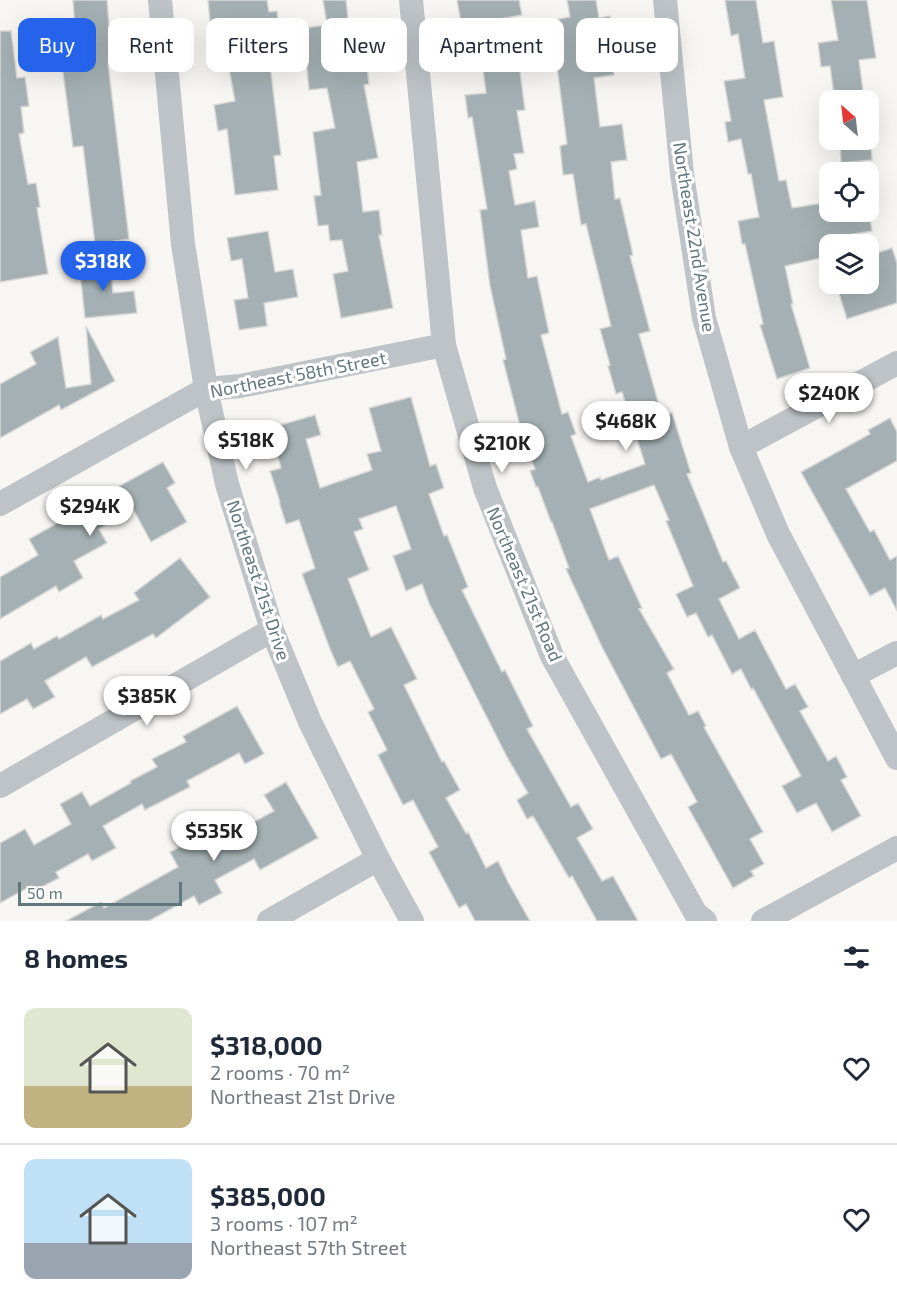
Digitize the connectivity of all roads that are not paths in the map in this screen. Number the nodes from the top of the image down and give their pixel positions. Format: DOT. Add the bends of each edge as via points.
graph roads {
  1 [pos="160,0"];
  2 [pos="411,0"];
  3 [pos="666,0"];
  4 [pos="444,345"];
  5 [pos="897,363"];
  6 [pos="206,389"];
  7 [pos="741,447"];
  8 [pos="0,504"];
  9 [pos="273,630"];
  10 [pos="897,652"];
  11 [pos="853,676"];
  12 [pos="897,758"];
  13 [pos="0,786"];
  14 [pos="897,848"];
  15 [pos="378,859"];
  16 [pos="269,921"];
  17 [pos="412,921"];
  18 [pos="705,921"];
  19 [pos="763,921"];
  1 -- 6 [label="street, Northeast 21st Drive" via="183,244"];
  2 -- 4 [label="street, Northeast 21st Road"];
  3 -- 7 [label="street, Northeast 22nd Avenue" via="682,174 704,318"];
  4 -- 6 [label="street, Northeast 58th Street" via="240,386"];
  4 -- 18 [label="street, Northeast 21st Road" via="485,488 552,656 696,914"];
  5 -- 7 [label="street"];
  6 -- 8 [label="street, Northeast 58th Street"];
  6 -- 9 [label="street, Northeast 21st Drive" via="227,484"];
  7 -- 11 [label="street, Northeast 22nd Avenue" via="778,534"];
  9 -- 13 [label="street"];
  9 -- 15 [label="street, Northeast 21st Drive" via="310,722"];
  10 -- 11 [label="street"];
  11 -- 12 [label="street, Northeast 22nd Avenue"];
  14 -- 19 [label="street"];
  15 -- 16 [label="street"];
  15 -- 17 [label="street, Northeast 21st Drive"];
}
